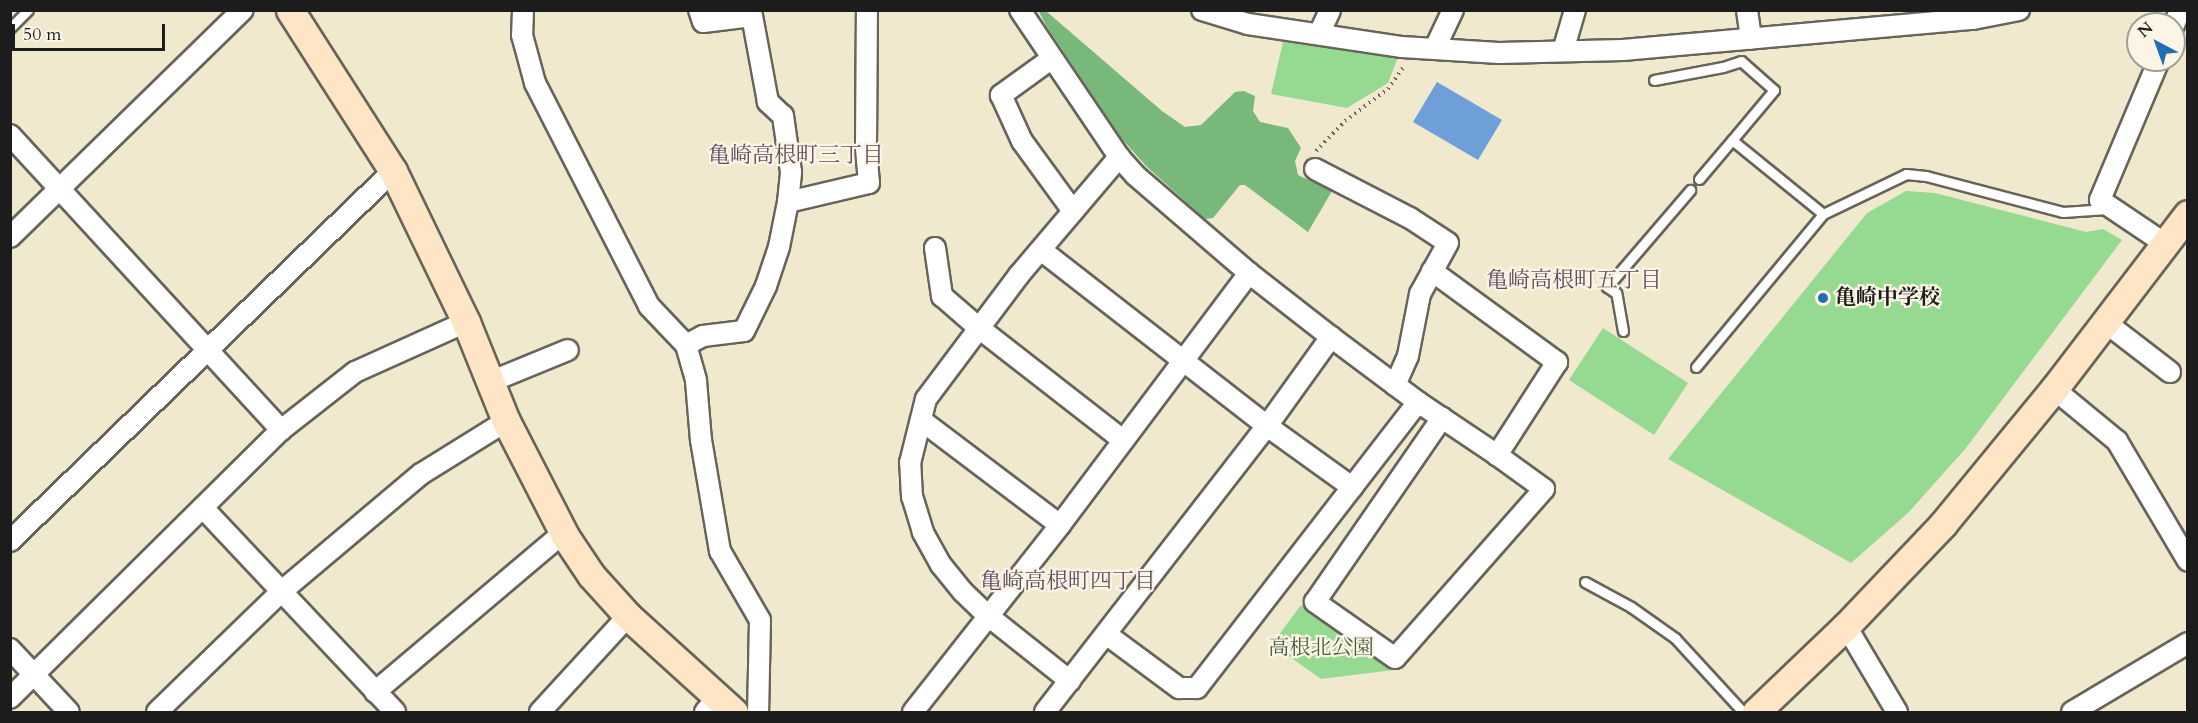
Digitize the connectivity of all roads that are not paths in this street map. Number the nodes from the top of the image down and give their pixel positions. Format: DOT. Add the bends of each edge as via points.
graph roads {
  1 [pos="28,10"];
  2 [pos="243,10"];
  3 [pos="290,10"];
  4 [pos="523,10"];
  5 [pos="699,10"];
  6 [pos="867,10"];
  7 [pos="1020,10"];
  8 [pos="1202,10"];
  9 [pos="1330,10"];
  10 [pos="1453,10"];
  11 [pos="1575,10"];
  12 [pos="1747,10"];
  13 [pos="2019,10"];
  14 [pos="1916,16"];
  15 [pos="10,28"];
  16 [pos="1319,34"];
  17 [pos="1750,39"];
  18 [pos="1425,48"];
  19 [pos="1563,51"];
  20 [pos="1051,59"];
  21 [pos="2154,72"];
  22 [pos="1654,80"];
  23 [pos="10,135"];
  24 [pos="1732,140"];
  25 [pos="1119,157"];
  26 [pos="1315,169"];
  27 [pos="393,171"];
  28 [pos="1699,179"];
  29 [pos="60,189"];
  30 [pos="1690,190"];
  31 [pos="788,202"];
  32 [pos="2113,208"];
  33 [pos="1073,211"];
  34 [pos="2187,213"];
  35 [pos="1823,214"];
  36 [pos="10,237"];
  37 [pos="2164,243"];
  38 [pos="935,248"];
  39 [pos="1041,250"];
  40 [pos="1432,271"];
  41 [pos="1249,273"];
  42 [pos="466,322"];
  43 [pos="2105,322"];
  44 [pos="978,328"];
  45 [pos="1623,331"];
  46 [pos="1331,337"];
  47 [pos="686,345"];
  48 [pos="207,349"];
  49 [pos="568,350"];
  50 [pos="1184,359"];
  51 [pos="1696,367"];
  52 [pos="2170,372"];
  53 [pos="490,382"];
  54 [pos="1395,385"];
  55 [pos="2054,389"];
  56 [pos="1418,402"];
  57 [pos="1442,418"];
  58 [pos="921,420"];
  59 [pos="506,421"];
  60 [pos="1267,426"];
  61 [pos="281,430"];
  62 [pos="1123,440"];
  63 [pos="1497,455"];
  64 [pos="1352,487"];
  65 [pos="202,508"];
  66 [pos="1060,525"];
  67 [pos="563,533"];
  68 [pos="10,541"];
  69 [pos="2187,561"];
  70 [pos="1585,582"];
  71 [pos="282,591"];
  72 [pos="987,615"];
  73 [pos="628,616"];
  74 [pos="1846,626"];
  75 [pos="1106,634"];
  76 [pos="2187,643"];
  77 [pos="10,649"];
  78 [pos="34,674"];
  79 [pos="1070,681"];
  80 [pos="375,692"];
  81 [pos="10,698"];
  82 [pos="718,708"];
  83 [pos="69,712"];
  84 [pos="157,712"];
  85 [pos="394,712"];
  86 [pos="540,712"];
  87 [pos="758,712"];
  88 [pos="913,712"];
  89 [pos="1045,712"];
  90 [pos="1743,712"];
  91 [pos="1756,712"];
  92 [pos="1897,712"];
  93 [pos="2072,712"];
  1 -- 15 [label="lane"];
  2 -- 29 [label="street"];
  3 -- 27 [label="street"];
  4 -- 47 [label="street" via="522,34 535,83 649,306"];
  5 -- 31 [label="street" via="703,22 752,16 768,102 783,116 791,172"];
  6 -- 31 [label="street" via="869,183"];
  7 -- 20 [label="street"];
  8 -- 16 [label="street" via="1248,24"];
  9 -- 16 [label="street"];
  10 -- 18 [label="street"];
  11 -- 19 [label="street"];
  12 -- 17 [label="street"];
  13 -- 14 [label="street" via="1973,19"];
  14 -- 17 [label="street"];
  16 -- 18 [label="street"];
  17 -- 19 [label="street"];
  18 -- 19 [label="street" via="1499,53"];
  20 -- 25 [label="street"];
  20 -- 33 [label="street" via="1001,95 1022,141"];
  21 -- 32 [label="street" via="2100,200"];
  22 -- 24 [label="lane" via="1741,61 1774,90"];
  23 -- 29 [label="street"];
  24 -- 28 [label="lane"];
  24 -- 35 [label="lane"];
  25 -- 33 [label="street"];
  25 -- 41 [label="street"];
  26 -- 40 [label="street" via="1410,218 1448,243"];
  27 -- 42 [label="street"];
  27 -- 48 [label="street"];
  29 -- 36 [label="street"];
  29 -- 48 [label="street"];
  30 -- 45 [label="lane" via="1607,287 1616,293"];
  31 -- 47 [label="street" via="769,276 744,330 704,336"];
  32 -- 35 [label="lane" via="2063,212 1906,174"];
  32 -- 37 [label="street"];
  33 -- 39 [label="street"];
  34 -- 37 [label="street"];
  35 -- 51 [label="lane"];
  37 -- 43 [label="street"];
  38 -- 44 [label="street" via="942,296"];
  39 -- 44 [label="street"];
  39 -- 50 [label="street"];
  40 -- 54 [label="street" via="1420,294 1408,356"];
  40 -- 63 [label="street" via="1557,362"];
  41 -- 46 [label="street"];
  41 -- 50 [label="street"];
  42 -- 53 [label="street"];
  42 -- 61 [label="street" via="355,372"];
  43 -- 52 [label="street"];
  43 -- 55 [label="street"];
  44 -- 58 [label="street" via="926,399"];
  44 -- 62 [label="street"];
  46 -- 54 [label="street"];
  46 -- 60 [label="street"];
  47 -- 87 [label="street" via="696,381 701,440 720,551 760,620"];
  48 -- 61 [label="street"];
  48 -- 68 [label="street"];
  49 -- 53 [label="street"];
  50 -- 60 [label="street"];
  50 -- 62 [label="street"];
  53 -- 59 [label="street"];
  54 -- 56 [label="street"];
  55 -- 69 [label="street" via="2117,441"];
  55 -- 74 [label="street" via="1943,524"];
  56 -- 57 [label="street"];
  56 -- 64 [label="street"];
  57 -- 63 [label="street"];
  57 -- 63 [label="street" via="1315,602 1395,658 1544,489"];
  58 -- 66 [label="street"];
  58 -- 72 [label="street" via="910,463 912,497 918,515 941,565"];
  59 -- 67 [label="street"];
  59 -- 71 [label="street" via="421,474"];
  60 -- 64 [label="street"];
  60 -- 75 [label="street"];
  61 -- 65 [label="street"];
  62 -- 66 [label="street"];
  64 -- 75 [label="street" via="1197,687 1179,688"];
  65 -- 71 [label="street"];
  65 -- 78 [label="street"];
  66 -- 72 [label="street"];
  67 -- 73 [label="street" via="591,575"];
  67 -- 80 [label="street"];
  70 -- 90 [label="lane" via="1675,638"];
  71 -- 80 [label="street"];
  71 -- 84 [label="street"];
  72 -- 79 [label="street"];
  72 -- 88 [label="street"];
  73 -- 82 [label="street"];
  73 -- 86 [label="street"];
  74 -- 91 [label="street"];
  74 -- 92 [label="street"];
  75 -- 79 [label="street"];
  76 -- 93 [label="street"];
  77 -- 78 [label="street"];
  78 -- 81 [label="street"];
  78 -- 83 [label="street"];
  79 -- 89 [label="street"];
  80 -- 85 [label="street"];
}
